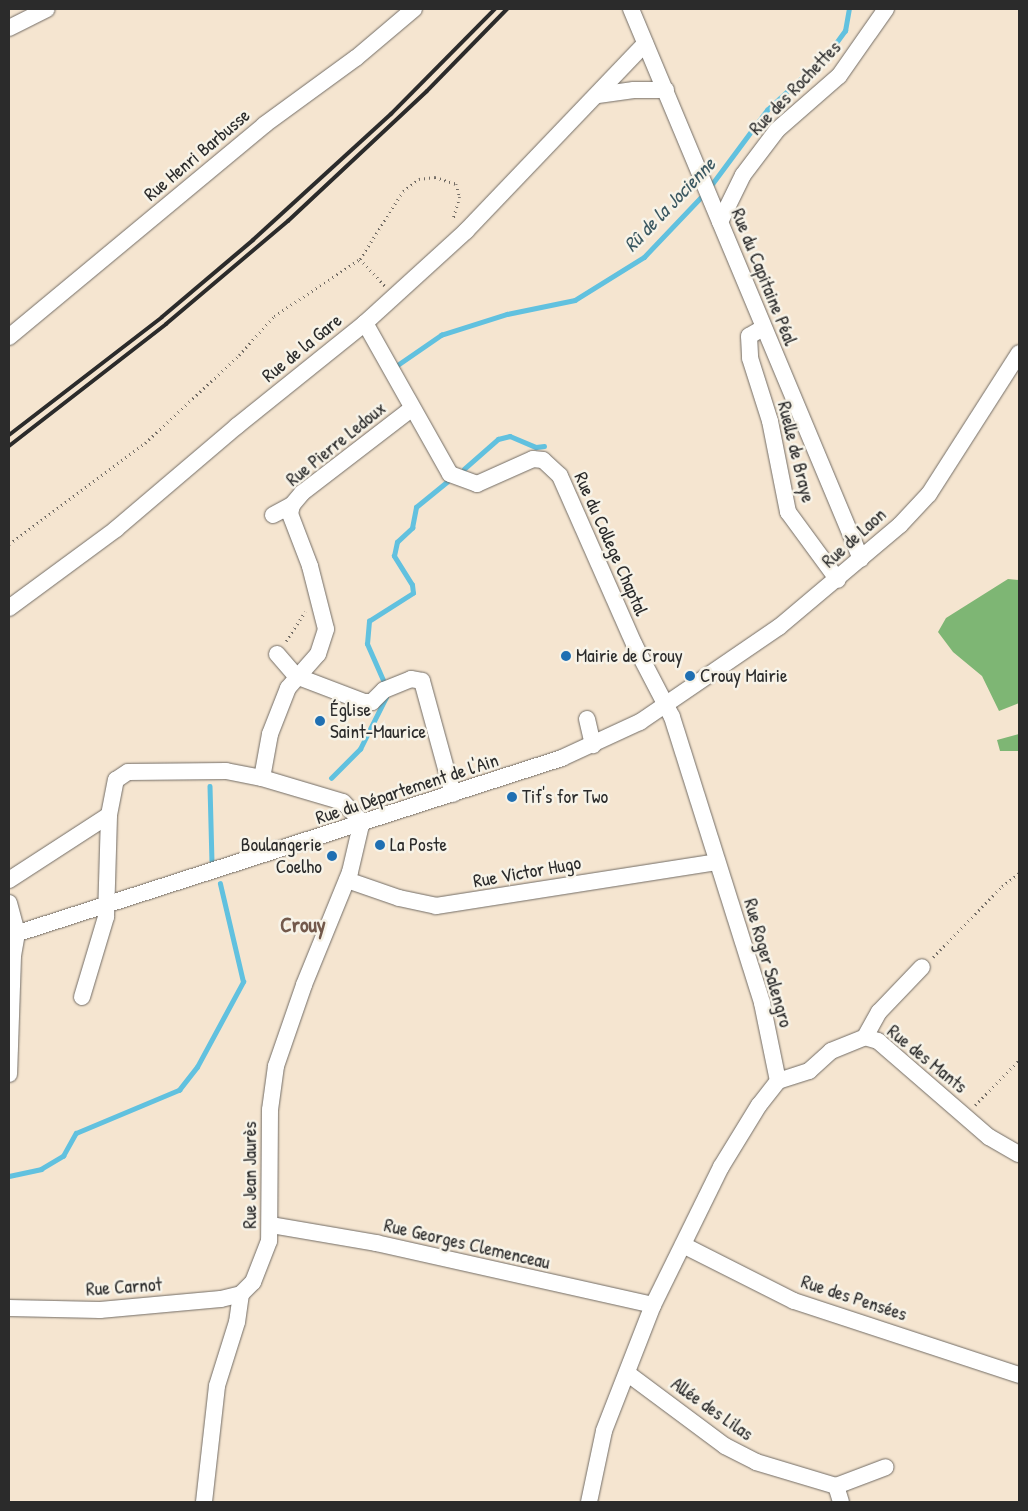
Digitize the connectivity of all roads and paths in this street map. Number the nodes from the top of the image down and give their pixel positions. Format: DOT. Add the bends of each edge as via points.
graph roads {
  1 [pos="46,9"];
  2 [pos="414,9"];
  3 [pos="631,9"];
  4 [pos="886,9"];
  5 [pos="9,28"];
  6 [pos="646,44"];
  7 [pos="666,90"];
  8 [pos="598,95"];
  9 [pos="720,222"];
  10 [pos="452,224"];
  11 [pos="360,259"];
  12 [pos="394,296"];
  13 [pos="365,323"];
  14 [pos="763,328"];
  15 [pos="9,337"];
  16 [pos="1019,353"];
  17 [pos="411,409"];
  18 [pos="292,505"];
  19 [pos="273,515"];
  20 [pos="9,544"];
  21 [pos="861,559"];
  22 [pos="838,580"];
  23 [pos="9,608"];
  24 [pos="306,610"];
  25 [pos="277,654"];
  26 [pos="296,676"];
  27 [pos="666,706"];
  28 [pos="587,719"];
  29 [pos="593,745"];
  30 [pos="262,778"];
  31 [pos="453,794"];
  32 [pos="110,815"];
  33 [pos="360,825"];
  34 [pos="717,862"];
  35 [pos="1019,873"];
  36 [pos="9,880"];
  37 [pos="347,880"];
  38 [pos="9,903"];
  39 [pos="108,904"];
  40 [pos="12,929"];
  41 [pos="922,967"];
  42 [pos="82,997"];
  43 [pos="865,1037"];
  44 [pos="1019,1060"];
  45 [pos="9,1074"];
  46 [pos="778,1081"];
  47 [pos="965,1116"];
  48 [pos="1019,1154"];
  49 [pos="272,1225"];
  50 [pos="684,1245"];
  51 [pos="241,1294"];
  52 [pos="653,1305"];
  53 [pos="9,1308"];
  54 [pos="627,1372"];
  55 [pos="1019,1375"];
  56 [pos="886,1467"];
  57 [pos="836,1486"];
  58 [pos="204,1502"];
  59 [pos="589,1502"];
  60 [pos="841,1502"];
  1 -- 5 [label="street"];
  2 -- 15 [label="street, Rue Henri Barbusse" via="356,58 264,125"];
  3 -- 6 [label="street, Rue du Capitaine Péal"];
  4 -- 9 [label="street, Rue des Rochettes" via="839,76 778,130 754,160 738,182"];
  6 -- 7 [label="street, Rue du Capitaine Péal"];
  6 -- 8 [label="street, Rue de la Gare"];
  7 -- 8 [label="street"];
  7 -- 9 [label="street, Rue du Capitaine Péal"];
  8 -- 12 [label="street, Rue de la Gare" via="466,231"];
  9 -- 14 [label="street, Rue du Capitaine Péal"];
  10 -- 11 [label="path" via="460,197 456,184 435,177 419,179 403,191"];
  11 -- 12 [label="path"];
  11 -- 20 [label="path" via="274,316 239,355 145,443"];
  12 -- 13 [label="street, Rue de la Gare"];
  13 -- 17 [label="street, Rue du College Chaptal"];
  13 -- 23 [label="street, Rue de la Gare" via="236,426 116,529"];
  14 -- 21 [label="street, Rue du Capitaine Péal"];
  14 -- 22 [label="street, Ruelle de Braye" via="749,336 750,358 770,421 788,512"];
  16 -- 21 [label="street, Rue de Laon" via="929,494"];
  17 -- 18 [label="street, Rue Pierre Ledoux" via="302,493"];
  17 -- 27 [label="street, Rue du College Chaptal" via="450,474 461,480 477,484 533,459 543,460 560,476 634,644"];
  18 -- 19 [label="street"];
  18 -- 26 [label="street, Rue Pierre Ledoux" via="290,514 310,566 326,629 318,654"];
  21 -- 22 [label="street, Rue de Laon"];
  22 -- 27 [label="street, Rue de Laon" via="779,628"];
  24 -- 25 [label="path"];
  25 -- 26 [label="street"];
  26 -- 30 [label="street, Rue Pierre Ledoux" via="270,734"];
  26 -- 31 [label="street" via="364,702 372,702 385,691 411,679 422,682"];
  27 -- 29 [label="street, Rue du Département de l'Ain"];
  27 -- 34 [label="street, Rue Roger Salengro"];
  28 -- 29 [label="street"];
  29 -- 31 [label="street, Rue du Département de l'Ain"];
  30 -- 32 [label="street" via="226,771 128,772 116,780"];
  30 -- 33 [label="street" via="343,802 356,812"];
  31 -- 33 [label="street, Rue du Département de l'Ain"];
  32 -- 36 [label="street"];
  32 -- 39 [label="street"];
  33 -- 37 [label="street, Rue Jean Jaurès"];
  33 -- 39 [label="street, Rue du Département de l'Ain"];
  34 -- 37 [label="street, Rue Victor Hugo" via="436,906 399,898"];
  34 -- 46 [label="street, Rue Roger Salengro" via="762,1003"];
  35 -- 41 [label="path"];
  37 -- 49 [label="street, Rue Jean Jaurès" via="304,985 276,1066 270,1110 268,1173"];
  38 -- 40 [label="street"];
  39 -- 40 [label="street, Rue du Département de l'Ain"];
  39 -- 42 [label="street"];
  40 -- 45 [label="street"];
  41 -- 43 [label="street" via="880,1012"];
  43 -- 46 [label="street, Rue des Mants" via="831,1051 809,1071"];
  43 -- 47 [label="street, Rue des Mants" via="878,1041"];
  44 -- 47 [label="path"];
  46 -- 50 [label="street" via="720,1167"];
  47 -- 48 [label="street, Rue des Mants" via="989,1136"];
  49 -- 51 [label="street, Rue Jean Jaurès" via="253,1282"];
  49 -- 52 [label="street, Rue Georges Clemenceau" via="376,1243"];
  50 -- 52 [label="street"];
  50 -- 55 [label="street, Rue des Pensées" via="794,1301"];
  51 -- 53 [label="street, Rue Carnot" via="221,1299 100,1310"];
  51 -- 58 [label="street, Rue Jean Jaurès" via="237,1322 217,1386"];
  52 -- 54 [label="street"];
  54 -- 57 [label="street, Allée des Lilas" via="725,1446 756,1462"];
  54 -- 59 [label="street" via="604,1431"];
  56 -- 57 [label="street"];
  57 -- 60 [label="street"];
}
